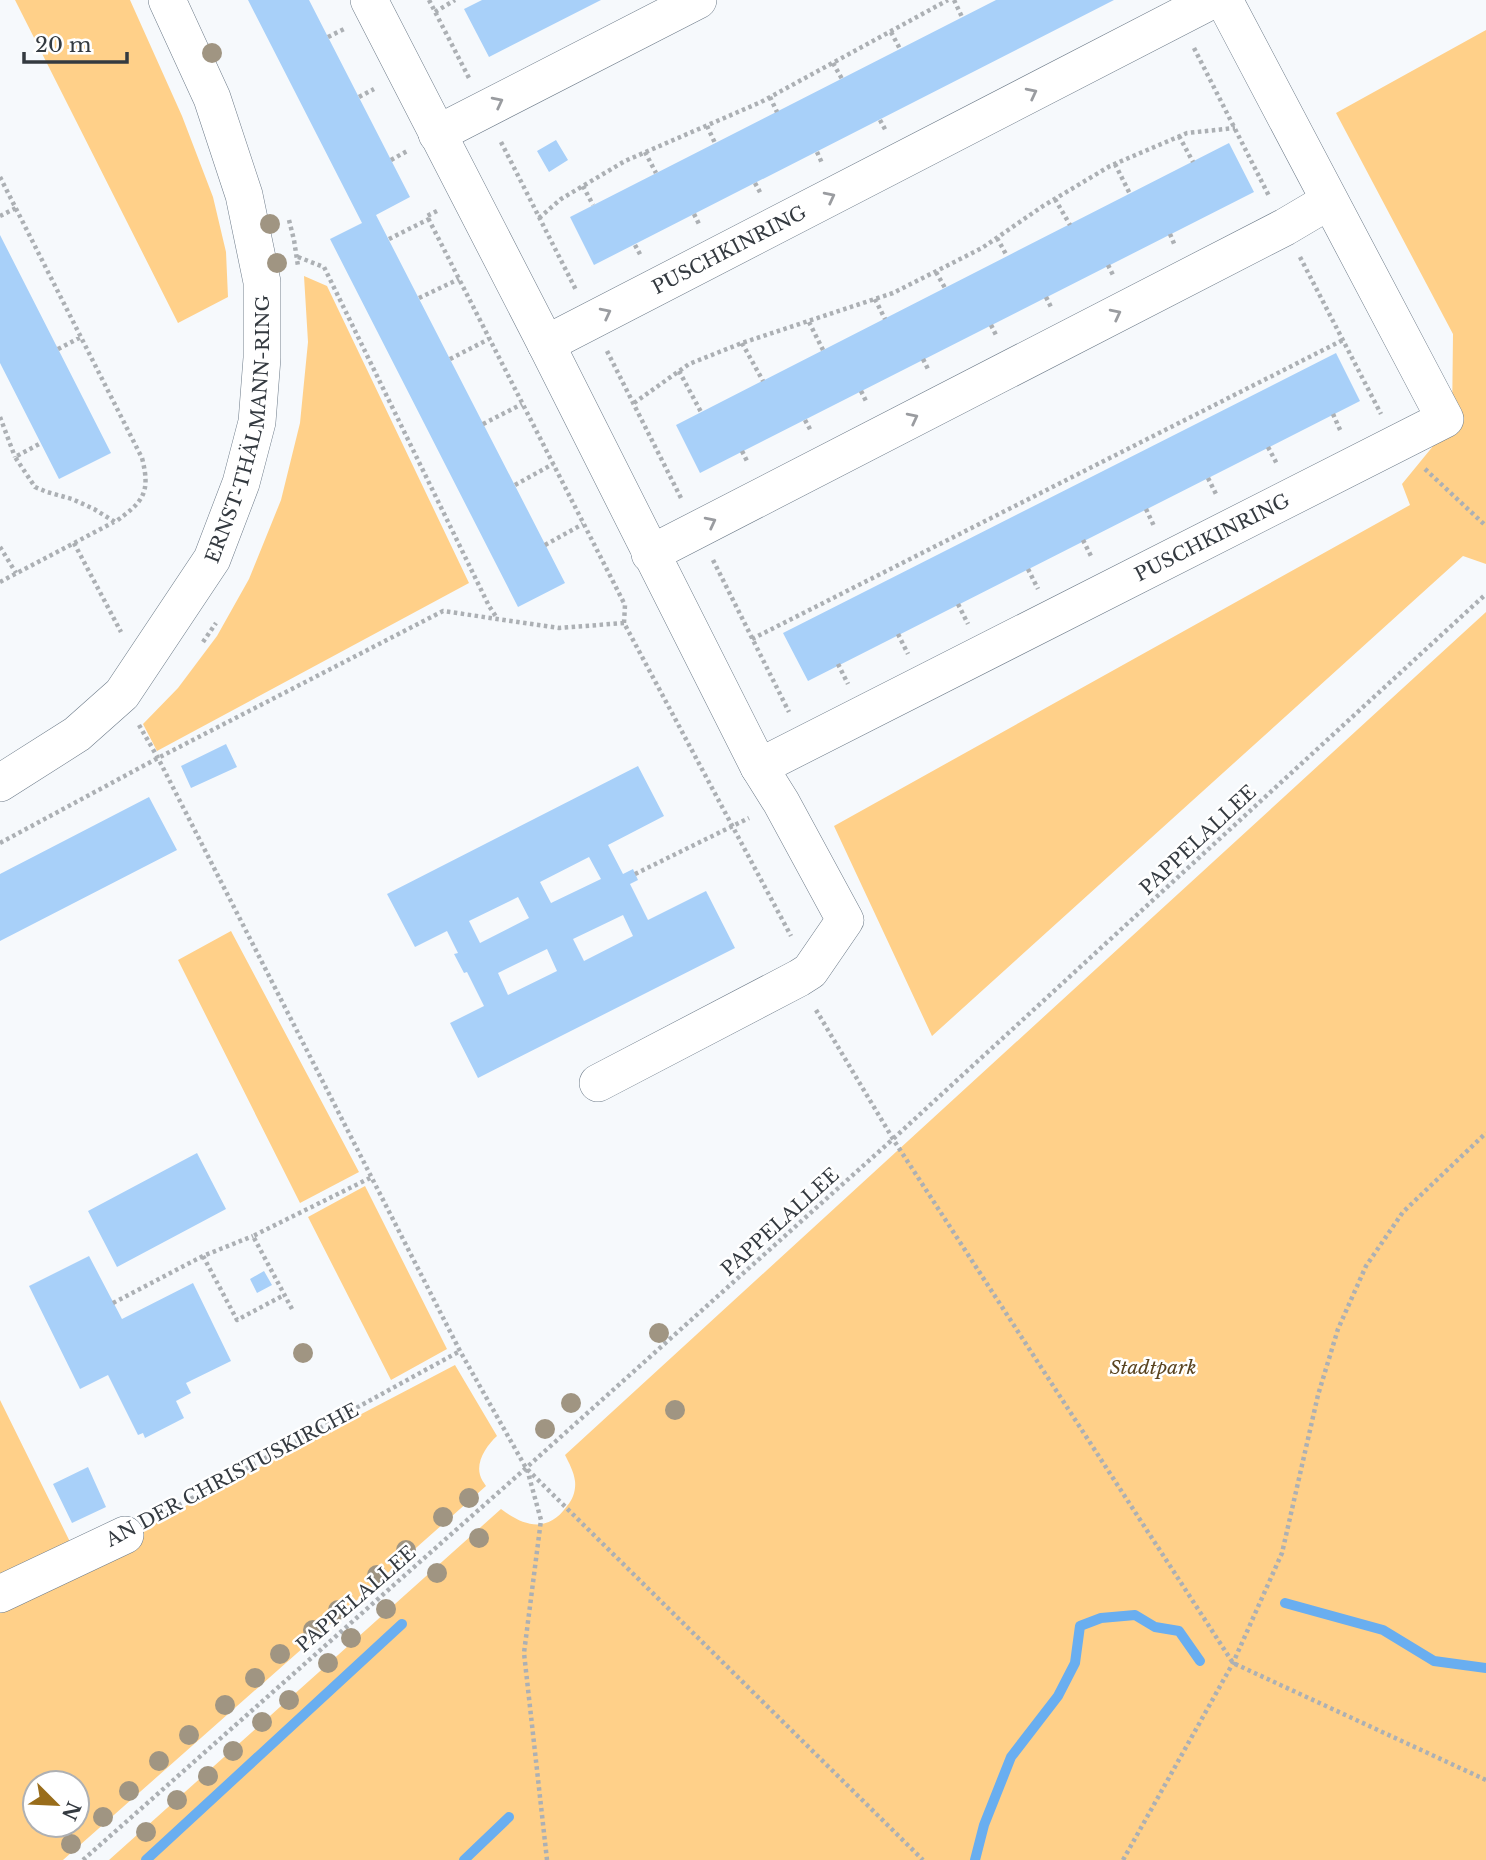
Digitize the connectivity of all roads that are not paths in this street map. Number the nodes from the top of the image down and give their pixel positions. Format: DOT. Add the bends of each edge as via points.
graph roads {
  1 [pos="167,0"];
  2 [pos="369,0"];
  3 [pos="698,0"];
  4 [pos="1212,0"];
  5 [pos="1224,0"];
  6 [pos="437,134"];
  7 [pos="1329,201"];
  8 [pos="546,344"];
  9 [pos="650,554"];
  10 [pos="760,767"];
  11 [pos="0,783"];
  12 [pos="598,1083"];
  13 [pos="125,1535"];
  14 [pos="0,1594"];
  1 -- 11 [label="street, ERNST-THÄLMANN-RING" via="212,98 244,195 262,282 257,422 241,483 212,559 122,694 77,734"];
  2 -- 6 [label="street"];
  6 -- 3 [label="street, one-way"];
  8 -- 4 [label="street, PUSCHKINRING, one-way"];
  5 -- 7 [label="street, PUSCHKINRING"];
  6 -- 8 [label="street"];
  9 -- 7 [label="street, one-way"];
  7 -- 10 [label="street, PUSCHKINRING" via="1445,419"];
  8 -- 9 [label="street"];
  9 -- 10 [label="street"];
  10 -- 12 [label="street" via="845,920 805,975"];
  13 -- 14 [label="street, AN DER CHRISTUSKIRCHE"];
}
